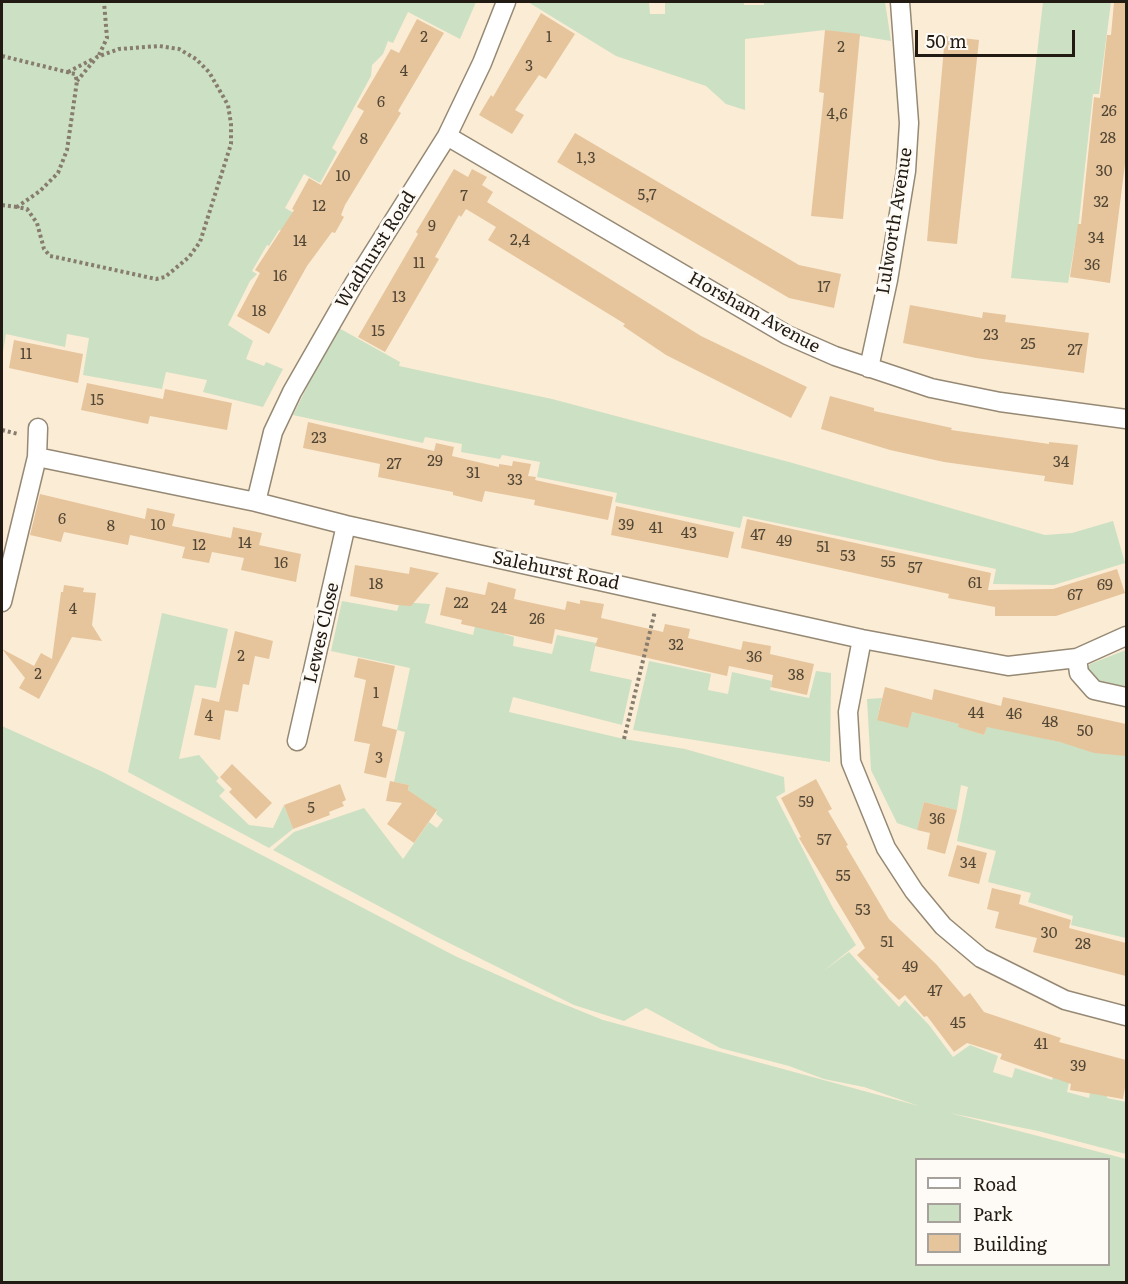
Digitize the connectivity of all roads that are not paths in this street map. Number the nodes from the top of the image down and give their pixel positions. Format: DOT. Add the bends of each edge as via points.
graph roads {
  1 [pos="506,2"];
  2 [pos="900,2"];
  3 [pos="447,136"];
  4 [pos="869,368"];
  5 [pos="1126,419"];
  6 [pos="38,428"];
  7 [pos="37,457"];
  8 [pos="255,501"];
  9 [pos="346,525"];
  10 [pos="2,602"];
  11 [pos="1126,636"];
  12 [pos="862,639"];
  13 [pos="1077,658"];
  14 [pos="1126,697"];
  15 [pos="297,741"];
  16 [pos="1126,1016"];
  1 -- 3 [label="street, Wadhurst Road"];
  2 -- 4 [label="street, Lulworth Avenue" via="908,101 906,171"];
  3 -- 4 [label="street, Horsham Avenue" via="788,335"];
  3 -- 8 [label="street, Wadhurst Road" via="355,282 292,392 273,432"];
  4 -- 5 [label="street, Horsham Avenue" via="931,388 989,400"];
  6 -- 7 [label="street"];
  7 -- 8 [label="street, Salehurst Road"];
  7 -- 10 [label="street"];
  8 -- 9 [label="street, Salehurst Road"];
  9 -- 12 [label="street, Salehurst Road"];
  9 -- 15 [label="street, Lewes Close"];
  11 -- 13 [label="street, Salehurst Road"];
  12 -- 13 [label="street, Salehurst Road" via="1008,666"];
  12 -- 16 [label="street" via="849,712 851,762 886,848 914,891 943,926 981,958 1065,1000"];
  13 -- 14 [label="street" via="1079,674 1094,690"];
}
